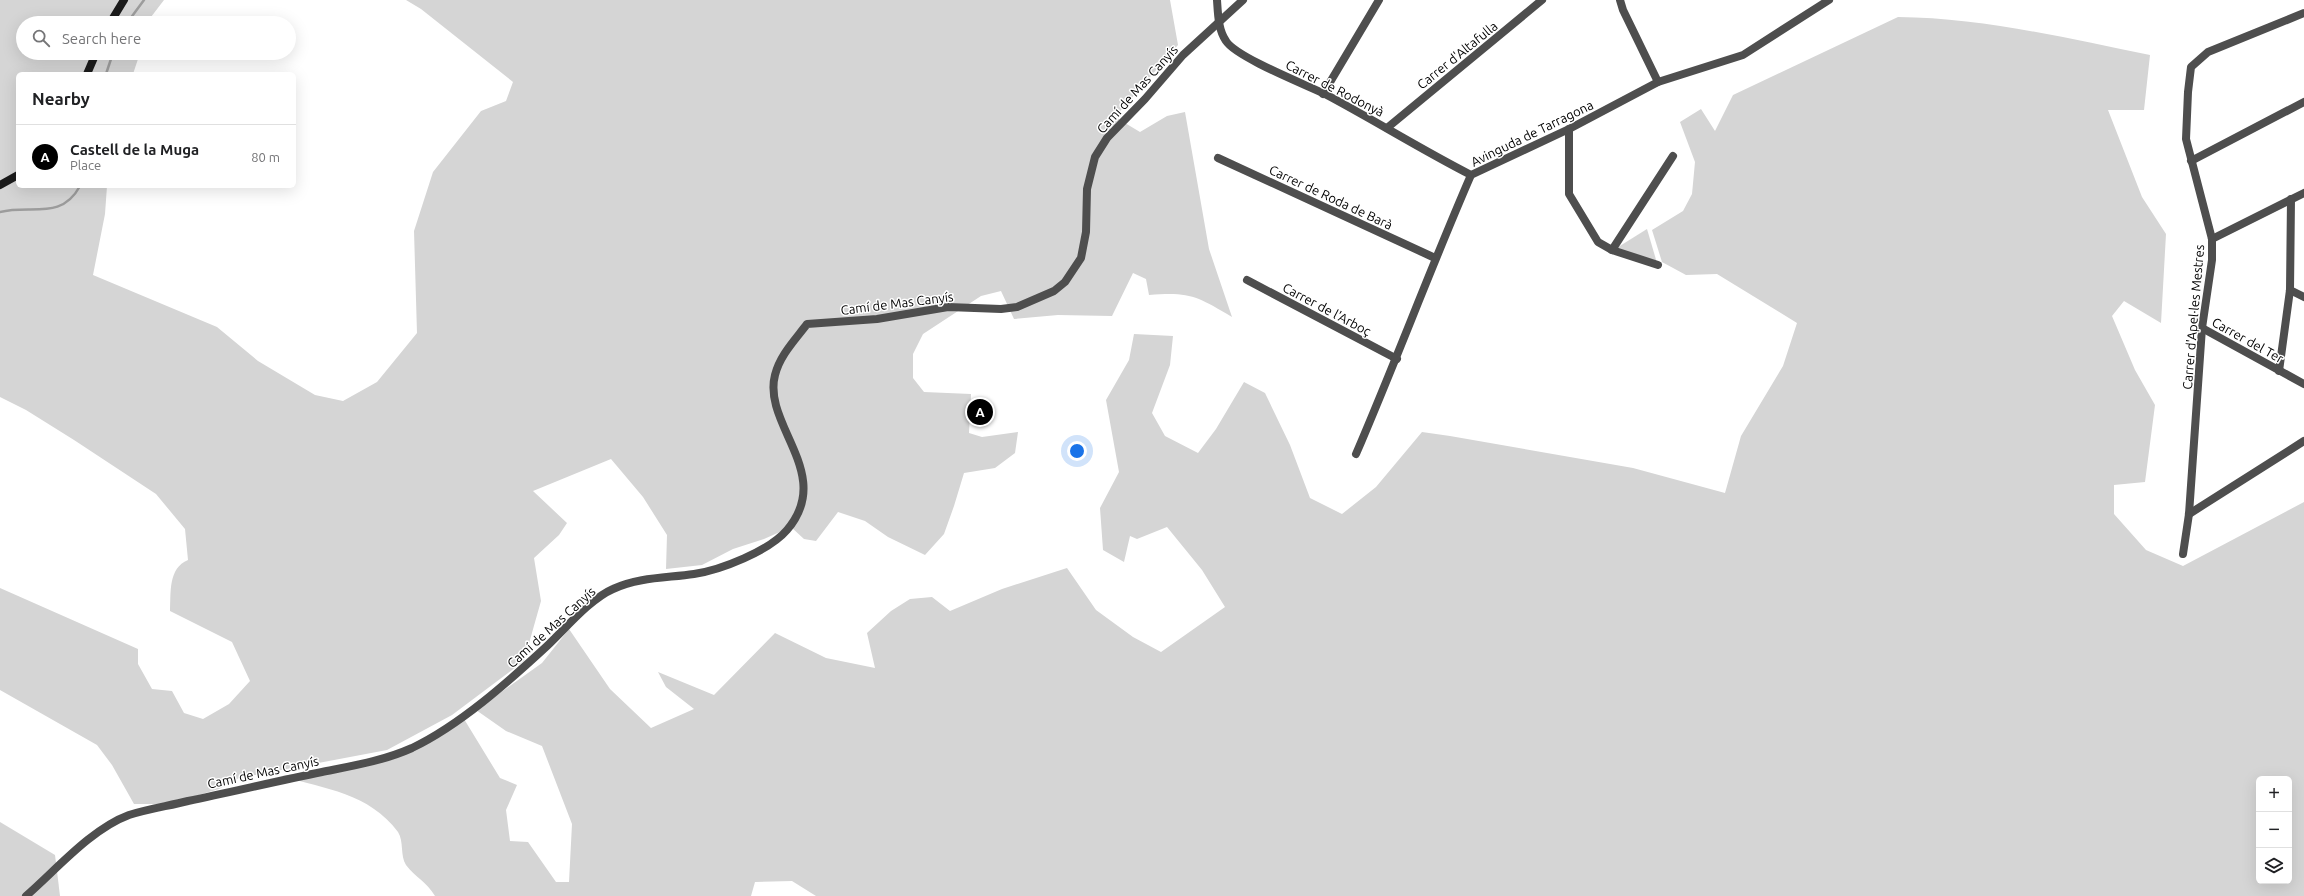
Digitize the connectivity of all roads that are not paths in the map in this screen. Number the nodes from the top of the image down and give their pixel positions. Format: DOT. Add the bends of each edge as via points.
graph roads {
  1 [pos="124,0"];
  2 [pos="1217,0"];
  3 [pos="1243,0"];
  4 [pos="1379,0"];
  5 [pos="1542,0"];
  6 [pos="1620,0"];
  7 [pos="1829,0"];
  8 [pos="2304,14"];
  9 [pos="114,16"];
  10 [pos="1218,22"];
  11 [pos="93,60"];
  12 [pos="88,72"];
  13 [pos="1658,82"];
  14 [pos="1324,94"];
  15 [pos="2304,102"];
  16 [pos="1387,128"];
  17 [pos="1569,129"];
  18 [pos="1673,156"];
  19 [pos="1218,158"];
  20 [pos="2191,161"];
  21 [pos="1471,175"];
  22 [pos="16,176"];
  23 [pos="0,185"];
  24 [pos="2304,193"];
  25 [pos="2291,199"];
  26 [pos="2212,239"];
  27 [pos="1612,250"];
  28 [pos="1435,258"];
  29 [pos="1658,265"];
  30 [pos="1247,280"];
  31 [pos="2290,290"];
  32 [pos="2304,297"];
  33 [pos="2202,328"];
  34 [pos="1397,359"];
  35 [pos="2279,371"];
  36 [pos="2304,384"];
  37 [pos="2304,441"];
  38 [pos="1356,454"];
  39 [pos="2189,514"];
  40 [pos="2183,554"];
  41 [pos="26,896"];
  1 -- 9 [label="main road"];
  2 -- 10 [label="street, Carrer de Rodonyà"];
  3 -- 10 [label="street, Camí de Mas Canyís"];
  4 -- 14 [label="street"];
  5 -- 16 [label="street, Carrer d'Altafulla"];
  6 -- 13 [label="street" via="1622,10"];
  7 -- 13 [label="street, Avinguda de Tarragona" via="1743,55"];
  8 -- 20 [label="street, Carrer d'Apel·les Mestres" via="2208,52 2191,67 2186,139"];
  10 -- 14 [label="street, Carrer de Rodonyà" via="1226,42 1234,49"];
  10 -- 41 [label="street, Camí de Mas Canyís" via="1182,55 1145,99 1107,138 1095,157 1087,189 1083,252 1065,282 1054,291 1017,307 935,308 877,319 808,324 781,358 774,377 778,408 795,451 804,490 802,504 789,528 780,537 760,550 716,569 696,574 641,580 612,589 596,600 523,668 440,733 410,749 376,761 252,786 128,816 83,845"];
  11 -- 12 [label="main road"];
  13 -- 17 [label="street, Avinguda de Tarragona"];
  14 -- 16 [label="street, Carrer de Rodonyà"];
  15 -- 20 [label="street"];
  16 -- 21 [label="street, Carrer de Rodonyà" via="1422,150"];
  17 -- 21 [label="street, Avinguda de Tarragona"];
  17 -- 27 [label="street" via="1569,194 1598,242"];
  18 -- 27 [label="street"];
  19 -- 28 [label="street, Carrer de Roda de Barà"];
  20 -- 26 [label="street, Carrer d'Apel·les Mestres"];
  21 -- 28 [label="street, Avinguda de Tarragona"];
  22 -- 23 [label="main road"];
  24 -- 25 [label="street"];
  25 -- 26 [label="street"];
  25 -- 31 [label="street"];
  26 -- 33 [label="street, Carrer d'Apel·les Mestres" via="2212,260"];
  27 -- 29 [label="street"];
  28 -- 34 [label="street, Avinguda de Tarragona"];
  30 -- 34 [label="street, Carrer de l'Arboç"];
  31 -- 32 [label="street"];
  31 -- 35 [label="street"];
  33 -- 35 [label="street, Carrer del Ter"];
  33 -- 39 [label="street, Carrer d'Apel·les Mestres"];
  34 -- 38 [label="street, Avinguda de Tarragona"];
  35 -- 36 [label="street, Carrer del Ter"];
  37 -- 39 [label="street"];
  39 -- 40 [label="street, Carrer d'Apel·les Mestres"];
}
